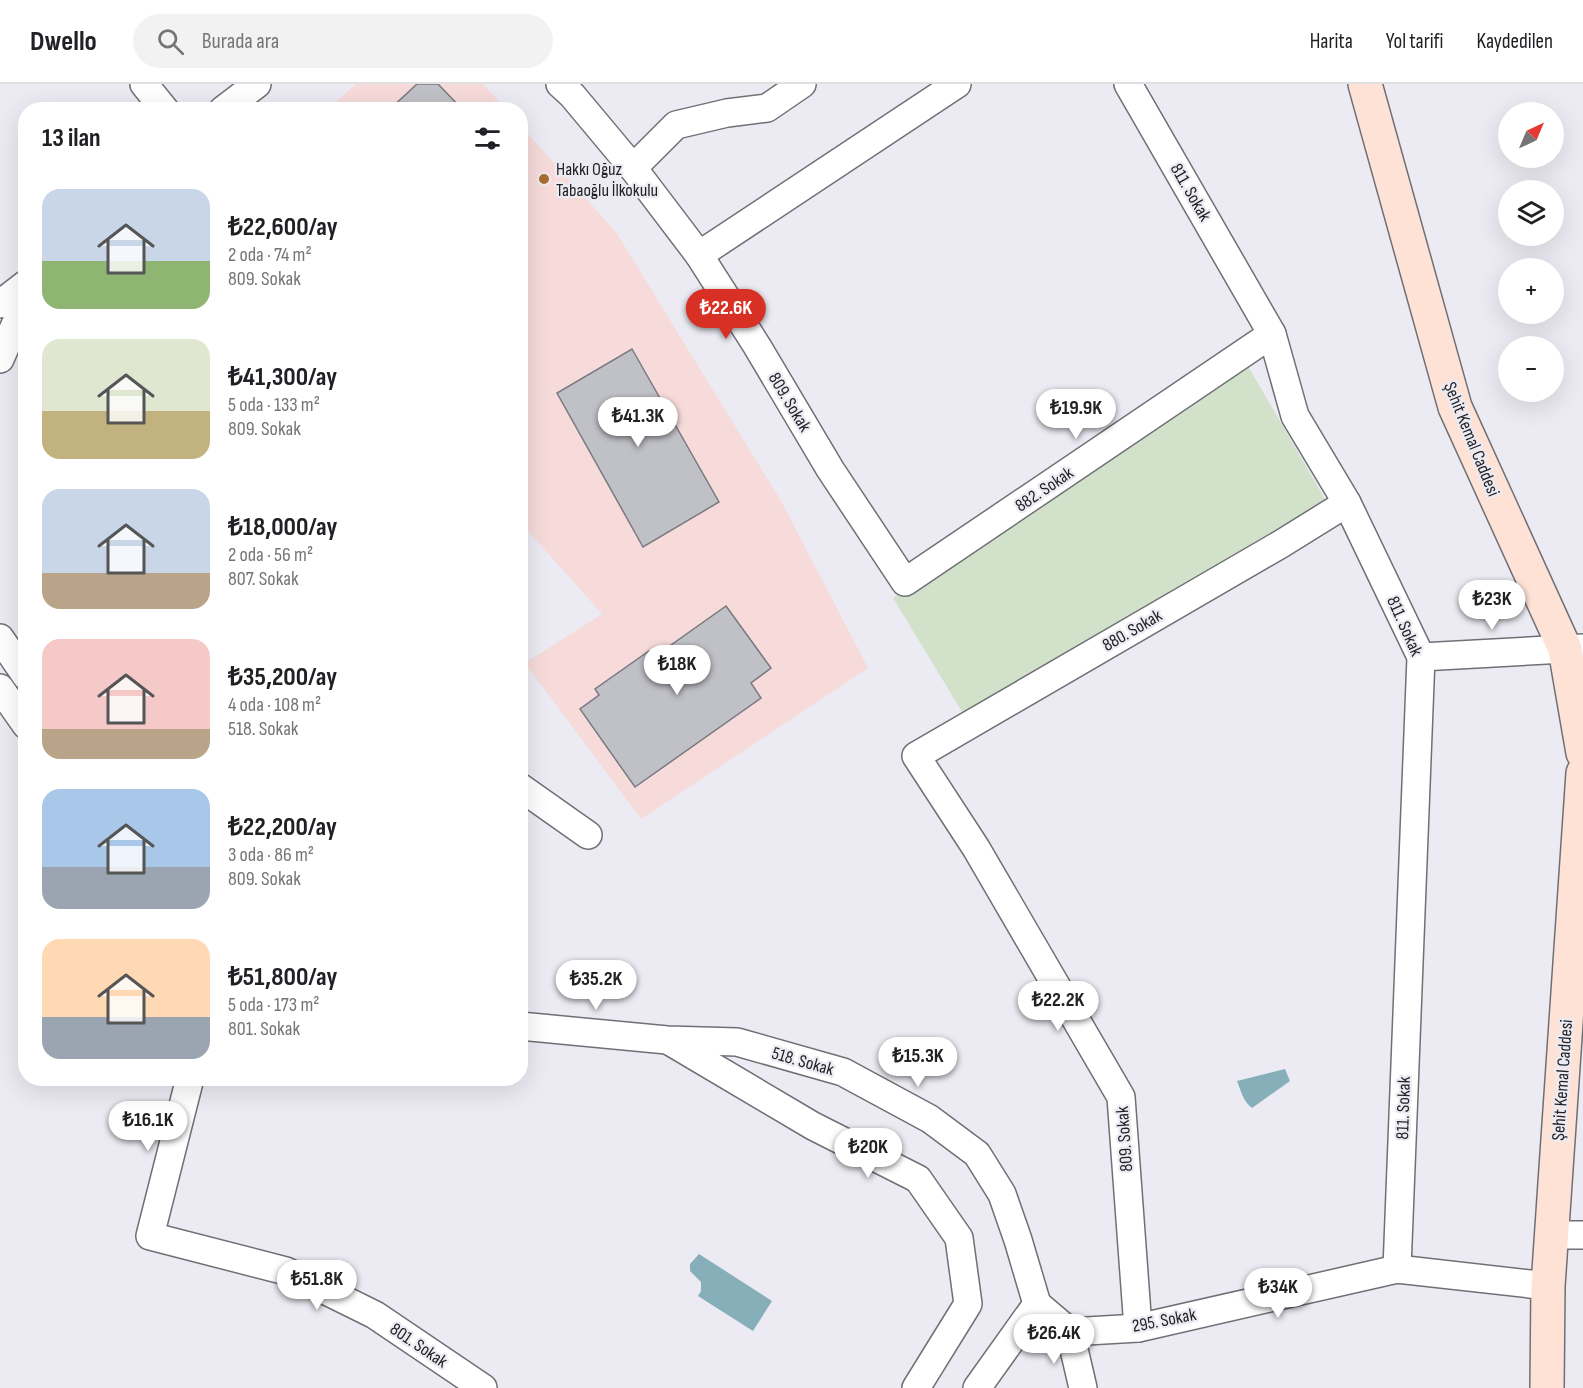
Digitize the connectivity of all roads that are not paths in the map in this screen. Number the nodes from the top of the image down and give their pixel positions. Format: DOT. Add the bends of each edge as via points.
graph roads {
  1 [pos="144,84"];
  2 [pos="256,84"];
  3 [pos="802,84"];
  4 [pos="957,84"];
  5 [pos="1128,84"];
  6 [pos="1365,84"];
  7 [pos="573,88"];
  8 [pos="159,102"];
  9 [pos="233,102"];
  10 [pos="633,168"];
  11 [pos="699,255"];
  12 [pos="18,290"];
  13 [pos="0,304"];
  14 [pos="18,318"];
  15 [pos="1272,334"];
  16 [pos="0,359"];
  17 [pos="1347,503"];
  18 [pos="904,582"];
  19 [pos="0,638"];
  20 [pos="1574,648"];
  21 [pos="1421,657"];
  22 [pos="18,664"];
  23 [pos="0,688"];
  24 [pos="18,714"];
  25 [pos="1583,753"];
  26 [pos="916,756"];
  27 [pos="1583,772"];
  28 [pos="528,793"];
  29 [pos="588,835"];
  30 [pos="528,1027"];
  31 [pos="667,1040"];
  32 [pos="188,1086"];
  33 [pos="1568,1235"];
  34 [pos="1397,1269"];
  35 [pos="1548,1286"];
  36 [pos="1037,1304"];
  37 [pos="1138,1328"];
  38 [pos="1070,1332"];
  39 [pos="483,1388"];
  40 [pos="916,1388"];
  41 [pos="977,1388"];
  42 [pos="1083,1388"];
  43 [pos="1547,1388"];
  1 -- 8 [label="street"];
  2 -- 9 [label="street"];
  3 -- 10 [label="street" via="767,108 676,125"];
  4 -- 11 [label="street"];
  5 -- 15 [label="street, 811. Sokak"];
  6 -- 20 [label="main road, Şehit Kemal Caddesi" via="1455,407"];
  7 -- 10 [label="street, 809. Sokak"];
  10 -- 11 [label="street, 809. Sokak"];
  11 -- 18 [label="street, 809. Sokak"];
  12 -- 13 [label="street"];
  14 -- 16 [label="street"];
  15 -- 17 [label="street, 811. Sokak" via="1295,416"];
  15 -- 18 [label="street, 882. Sokak"];
  17 -- 21 [label="street, 811. Sokak"];
  17 -- 26 [label="street, 880. Sokak"];
  19 -- 22 [label="street"];
  20 -- 21 [label="street"];
  20 -- 25 [label="main road, Şehit Kemal Caddesi"];
  21 -- 34 [label="street, 811. Sokak"];
  23 -- 24 [label="street"];
  26 -- 37 [label="street, 809. Sokak" via="976,848 1121,1097"];
  27 -- 33 [label="main road, Şehit Kemal Caddesi"];
  28 -- 29 [label="street"];
  30 -- 31 [label="street, 518. Sokak"];
  31 -- 36 [label="street, 518. Sokak" via="737,1042 843,1072 930,1119 977,1154 1002,1194"];
  31 -- 40 [label="street" via="813,1126 918,1179 959,1238 968,1304"];
  32 -- 39 [label="street, 801. Sokak" via="150,1236 286,1271 375,1315"];
  33 -- 35 [label="main road, Şehit Kemal Caddesi"];
  34 -- 35 [label="street, 295. Sokak"];
  34 -- 37 [label="street, 295. Sokak"];
  35 -- 43 [label="main road, Şehit Kemal Caddesi"];
  36 -- 38 [label="street"];
  36 -- 41 [label="street"];
  37 -- 38 [label="street, 295. Sokak"];
  38 -- 42 [label="street"];
}
